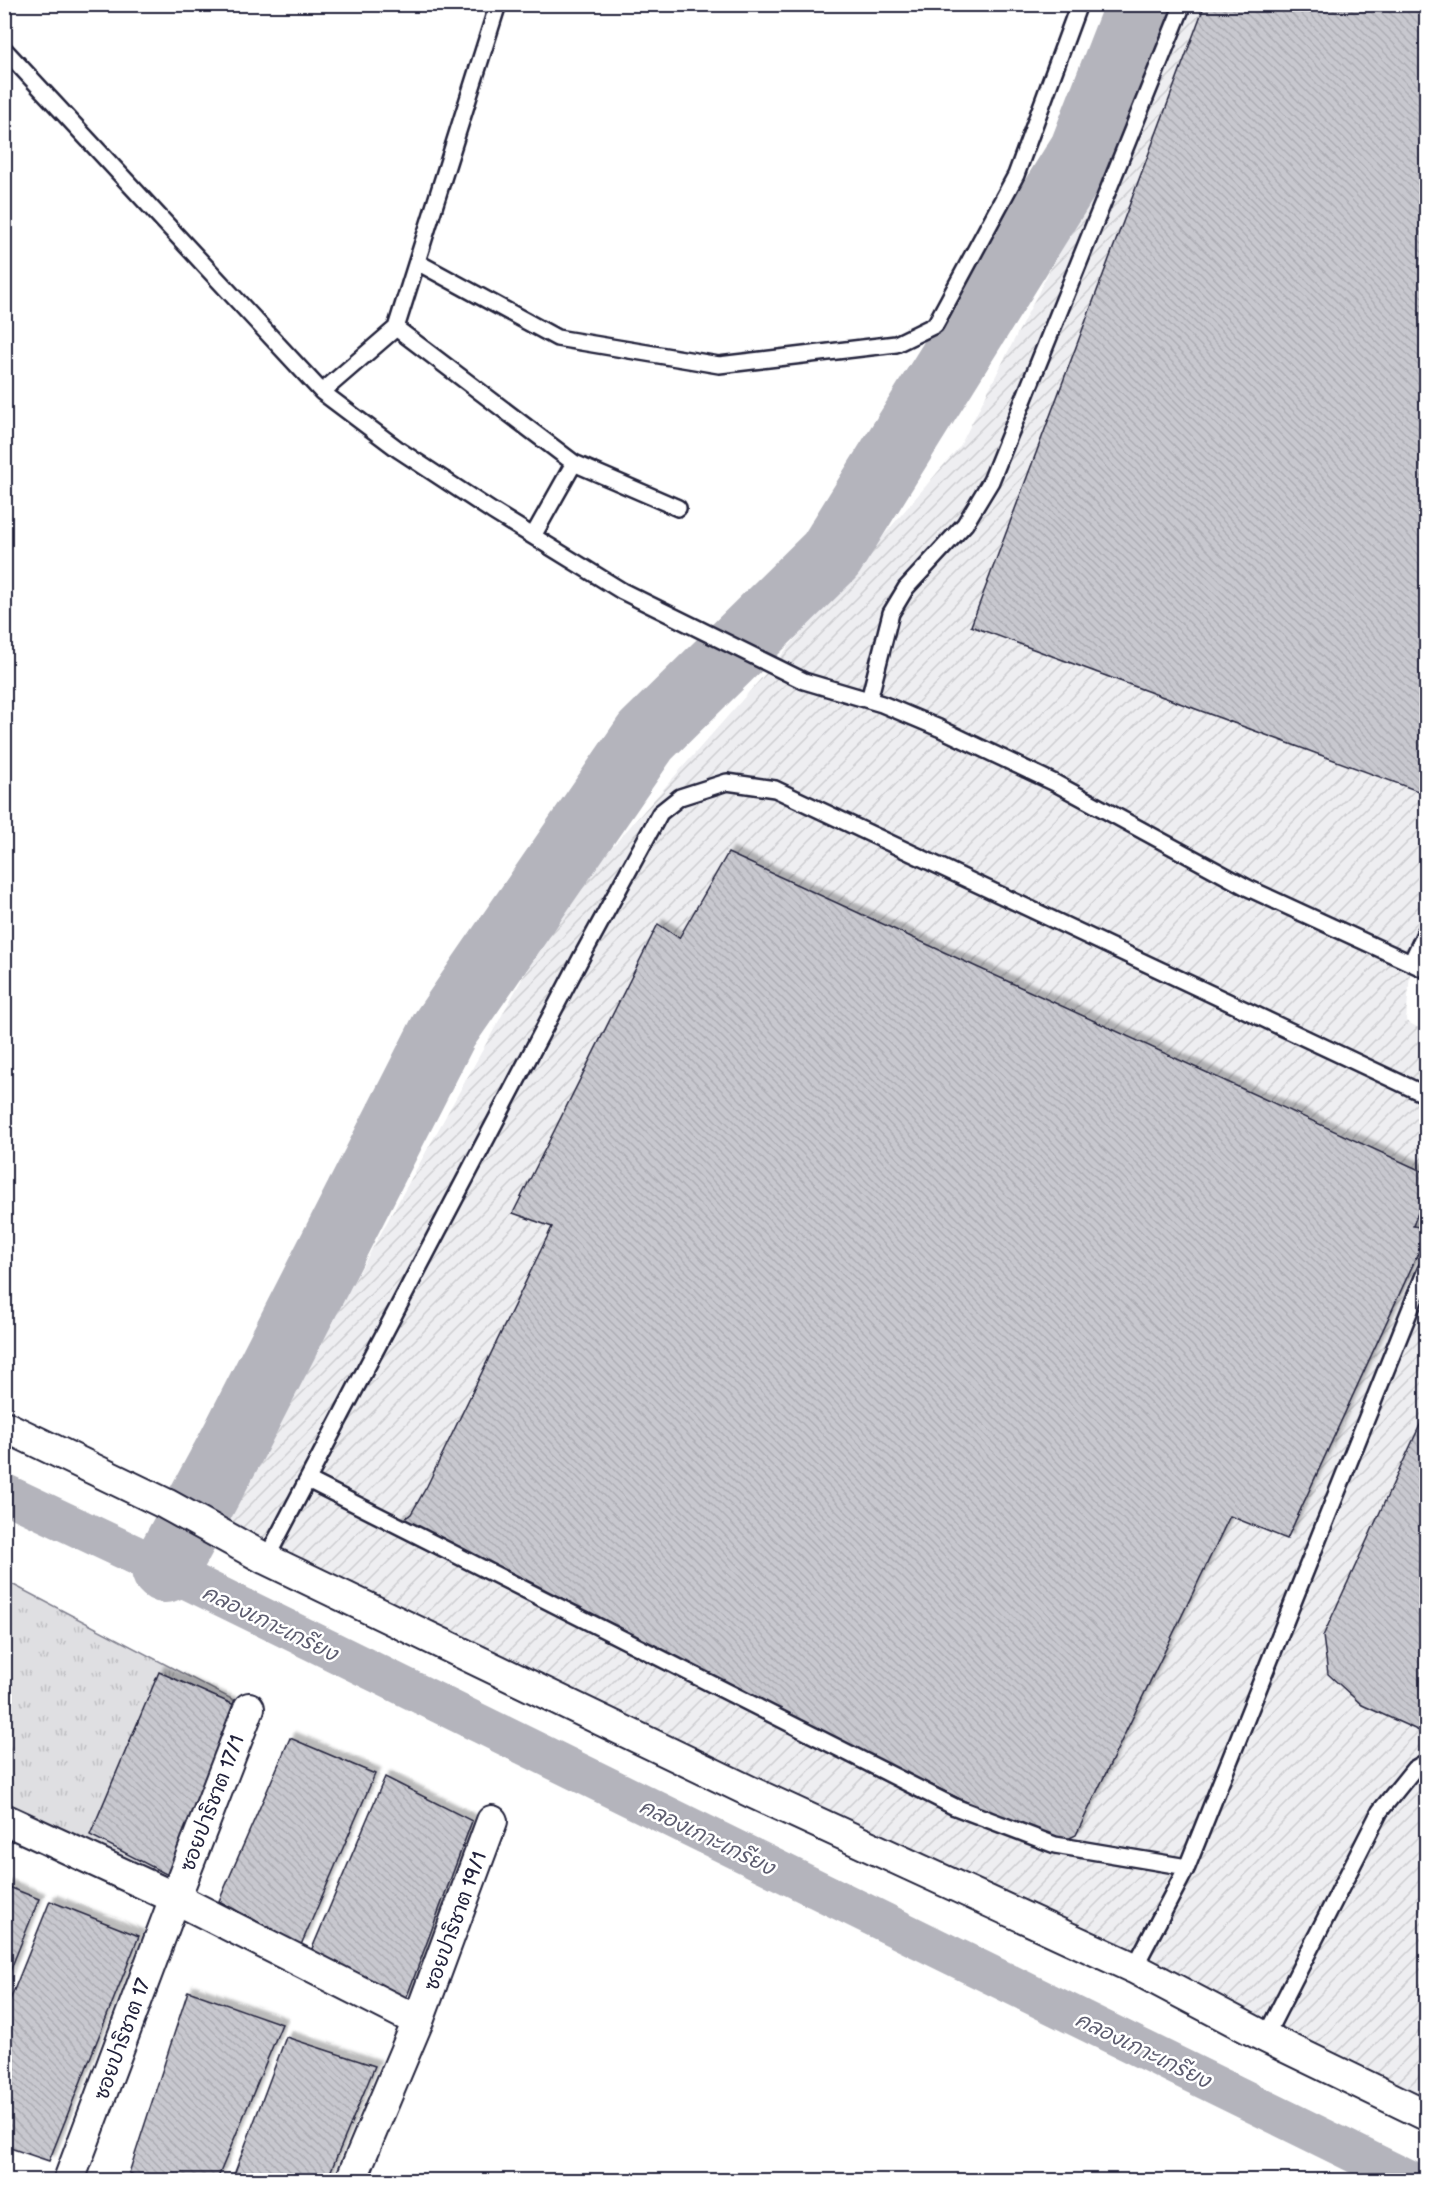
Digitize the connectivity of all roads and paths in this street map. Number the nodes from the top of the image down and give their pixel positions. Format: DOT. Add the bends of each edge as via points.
graph roads {
  1 [pos="498,4"];
  2 [pos="1078,4"];
  3 [pos="1183,4"];
  4 [pos="4,49"];
  5 [pos="417,262"];
  6 [pos="396,328"];
  7 [pos="322,392"];
  8 [pos="574,463"];
  9 [pos="678,508"];
  10 [pos="533,536"];
  11 [pos="869,700"];
  12 [pos="1426,931"];
  13 [pos="1411,963"];
  14 [pos="1426,970"];
  15 [pos="1426,1095"];
  16 [pos="1426,1270"];
  17 [pos="4,1426"];
  18 [pos="308,1480"];
  19 [pos="266,1559"];
  20 [pos="249,1708"];
  21 [pos="1426,1762"];
  22 [pos="4,1819"];
  23 [pos="492,1821"];
  24 [pos="1187,1867"];
  25 [pos="175,1898"];
  26 [pos="1134,1968"];
  27 [pos="418,2021"];
  28 [pos="1265,2037"];
  29 [pos="1426,2115"];
  30 [pos="69,2181"];
  31 [pos="351,2181"];
  1 -- 5 [label="lane"];
  2 -- 5 [label="lane" via="1016,175 935,325 896,344 719,366 557,338"];
  3 -- 11 [label="lane" via="991,481 964,524 906,588 891,613"];
  4 -- 7 [label="lane"];
  5 -- 6 [label="lane"];
  6 -- 7 [label="lane"];
  6 -- 8 [label="lane"];
  7 -- 10 [label="lane" via="399,450"];
  8 -- 9 [label="lane"];
  8 -- 10 [label="lane"];
  10 -- 11 [label="lane" via="622,591 804,681"];
  11 -- 13 [label="lane" via="1055,783 1248,888"];
  12 -- 13 [label="lane"];
  13 -- 14 [label="lane"];
  15 -- 18 [label="lane" via="775,789 727,782 680,797 660,813"];
  16 -- 24 [label="lane"];
  17 -- 19 [label="street" via="166,1504"];
  18 -- 19 [label="lane"];
  18 -- 24 [label="lane" via="955,1808 1055,1845"];
  19 -- 26 [label="street" via="751,1792"];
  20 -- 25 [label="street, ซอยปาริชาต 17/1"];
  21 -- 28 [label="lane" via="1413,1769 1380,1811"];
  22 -- 25 [label="street"];
  23 -- 27 [label="street, ซอยปาริชาต 19/1"];
  24 -- 26 [label="lane"];
  25 -- 27 [label="street"];
  25 -- 30 [label="street, ซอยปาริชาต 17"];
  26 -- 28 [label="street"];
  27 -- 31 [label="street, ซอยปาริชาต 19/1"];
  28 -- 29 [label="street"];
}
